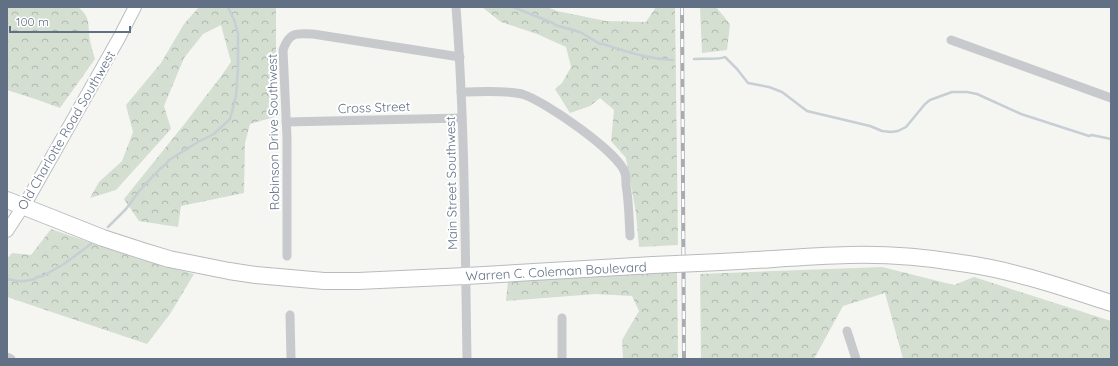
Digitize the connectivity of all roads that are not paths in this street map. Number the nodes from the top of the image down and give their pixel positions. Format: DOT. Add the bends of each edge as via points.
graph roads {
  1 [pos="134,7"];
  2 [pos="456,7"];
  3 [pos="951,40"];
  4 [pos="460,57"];
  5 [pos="461,92"];
  6 [pos="1111,98"];
  7 [pos="462,118"];
  8 [pos="286,122"];
  9 [pos="7,200"];
  10 [pos="23,206"];
  11 [pos="7,231"];
  12 [pos="630,236"];
  13 [pos="287,256"];
  14 [pos="466,276"];
  15 [pos="1111,303"];
  16 [pos="290,315"];
  17 [pos="562,318"];
  18 [pos="847,330"];
  19 [pos="7,358"];
  20 [pos="11,359"];
  21 [pos="291,359"];
  22 [pos="467,359"];
  23 [pos="562,359"];
  24 [pos="856,359"];
  1 -- 10 [label="street, Old Charlotte Road Southwest" via="119,38"];
  2 -- 4 [label="street, Main Street Southwest"];
  3 -- 6 [label="street"];
  4 -- 5 [label="street, Main Street Southwest"];
  4 -- 8 [label="street, Robinson Drive Southwest" via="313,34 291,36 283,50"];
  5 -- 7 [label="street, Main Street Southwest"];
  5 -- 12 [label="street" via="502,92 532,98 551,108 604,148 625,172"];
  7 -- 8 [label="street, Cross Street"];
  7 -- 14 [label="street, Main Street Southwest"];
  8 -- 13 [label="street, Robinson Drive Southwest"];
  9 -- 10 [label="highway, Warren C. Coleman Boulevard"];
  10 -- 11 [label="street, Old Charlotte Road Southwest"];
  10 -- 14 [label="highway, Warren C. Coleman Boulevard" via="143,251 236,272 324,281"];
  14 -- 15 [label="highway, Warren C. Coleman Boulevard, bridge" via="850,255 903,256 994,268"];
  14 -- 22 [label="street, Main Street Southwest"];
  16 -- 21 [label="street"];
  17 -- 23 [label="street"];
  18 -- 24 [label="street"];
  19 -- 20 [label="street"];
}
